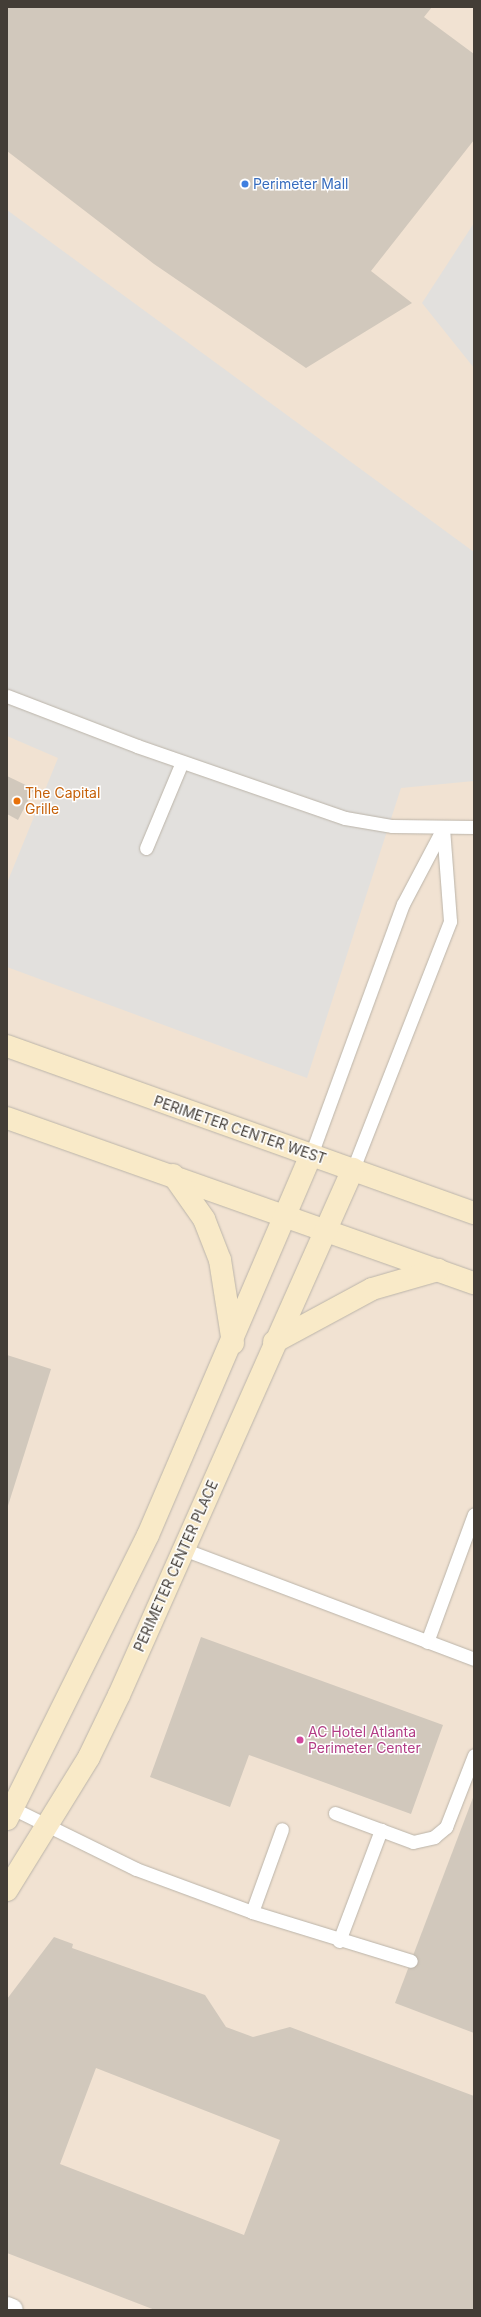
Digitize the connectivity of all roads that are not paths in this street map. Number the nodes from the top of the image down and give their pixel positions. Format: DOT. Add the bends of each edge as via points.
graph roads {
  1 [pos="7,696"];
  2 [pos="182,762"];
  3 [pos="474,827"];
  4 [pos="443,828"];
  5 [pos="146,848"];
  6 [pos="7,1046"];
  7 [pos="7,1118"];
  8 [pos="312,1155"];
  9 [pos="353,1169"];
  10 [pos="173,1175"];
  11 [pos="474,1213"];
  12 [pos="286,1218"];
  13 [pos="327,1232"];
  14 [pos="438,1270"];
  15 [pos="474,1283"];
  16 [pos="274,1342"];
  17 [pos="233,1344"];
  18 [pos="474,1514"];
  19 [pos="183,1549"];
  20 [pos="427,1642"];
  21 [pos="474,1659"];
  22 [pos="474,1755"];
  23 [pos="335,1812"];
  24 [pos="10,1814"];
  25 [pos="49,1826"];
  26 [pos="282,1829"];
  27 [pos="381,1830"];
  28 [pos="7,1890"];
  29 [pos="252,1912"];
  30 [pos="339,1940"];
  31 [pos="411,1961"];
  32 [pos="7,2308"];
  33 [pos="12,2310"];
  1 -- 2 [label="lane"];
  2 -- 4 [label="lane" via="345,818"];
  2 -- 5 [label="lane"];
  3 -- 4 [label="lane"];
  4 -- 8 [label="lane" via="403,904"];
  4 -- 9 [label="lane" via="450,921"];
  6 -- 8 [label="street, PERIMETER CENTER WEST"];
  7 -- 10 [label="street"];
  8 -- 9 [label="street, PERIMETER CENTER WEST"];
  8 -- 12 [label="street"];
  9 -- 11 [label="street, PERIMETER CENTER WEST"];
  9 -- 13 [label="street, PERIMETER CENTER PLACE"];
  10 -- 12 [label="street"];
  10 -- 17 [label="street" via="204,1219 220,1260"];
  12 -- 13 [label="street"];
  12 -- 17 [label="street"];
  13 -- 14 [label="street"];
  13 -- 16 [label="street, PERIMETER CENTER PLACE"];
  14 -- 15 [label="street"];
  14 -- 16 [label="street" via="372,1289"];
  16 -- 19 [label="street, PERIMETER CENTER PLACE"];
  17 -- 24 [label="street" via="148,1536"];
  18 -- 20 [label="lane"];
  19 -- 20 [label="lane"];
  19 -- 25 [label="street, PERIMETER CENTER PLACE" via="89,1757"];
  20 -- 21 [label="lane"];
  22 -- 27 [label="lane" via="446,1827 434,1837 413,1842"];
  23 -- 27 [label="lane"];
  24 -- 25 [label="lane"];
  25 -- 28 [label="street, PERIMETER CENTER PLACE"];
  25 -- 29 [label="lane" via="136,1869"];
  26 -- 29 [label="lane"];
  27 -- 30 [label="lane"];
  29 -- 30 [label="lane"];
  30 -- 31 [label="lane"];
  32 -- 33 [label="street"];
}
